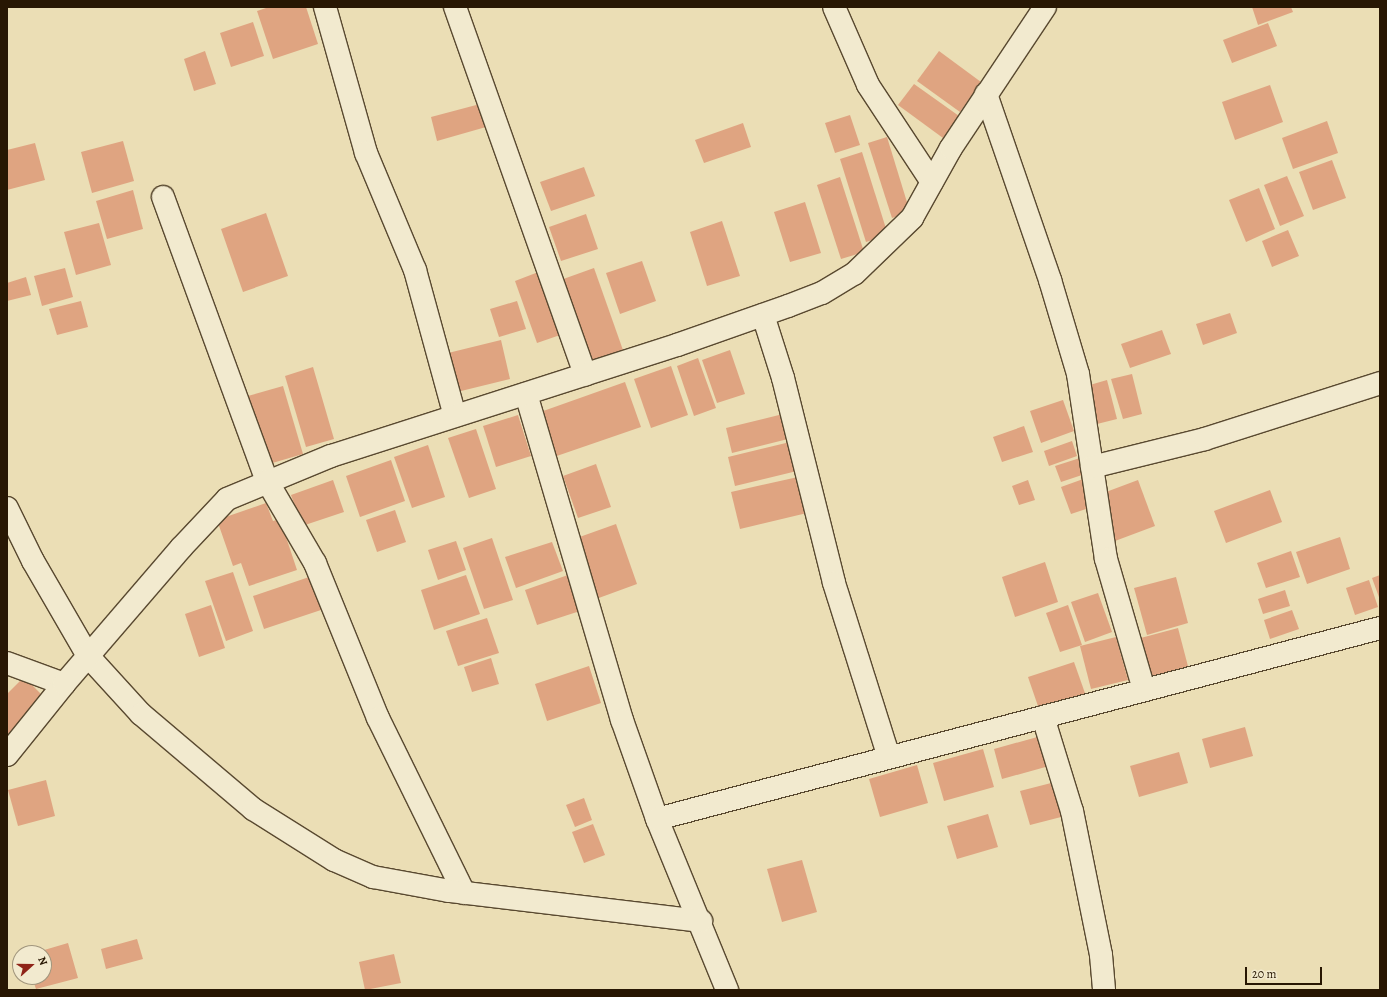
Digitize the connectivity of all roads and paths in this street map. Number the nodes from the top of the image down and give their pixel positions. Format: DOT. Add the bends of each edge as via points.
graph roads {
  1 [pos="325,7"];
  2 [pos="455,7"];
  3 [pos="834,7"];
  4 [pos="1045,7"];
  5 [pos="986,94"];
  6 [pos="932,182"];
  7 [pos="163,198"];
  8 [pos="763,315"];
  9 [pos="584,375"];
  10 [pos="1380,383"];
  11 [pos="526,394"];
  12 [pos="455,416"];
  13 [pos="1092,467"];
  14 [pos="267,481"];
  15 [pos="7,508"];
  16 [pos="1380,628"];
  17 [pos="88,656"];
  18 [pos="7,663"];
  19 [pos="64,684"];
  20 [pos="1144,690"];
  21 [pos="1043,717"];
  22 [pos="7,755"];
  23 [pos="889,756"];
  24 [pos="657,820"];
  25 [pos="464,893"];
  26 [pos="701,922"];
  27 [pos="1104,984"];
  28 [pos="727,990"];
  1 -- 12 [label="street" via="366,153 415,270"];
  2 -- 9 [label="street"];
  3 -- 6 [label="street" via="868,85"];
  4 -- 5 [label="street"];
  5 -- 6 [label="street"];
  5 -- 13 [label="street" via="1013,166 1068,338 1078,374"];
  6 -- 8 [label="street" via="912,218 854,274 822,293"];
  7 -- 14 [label="street"];
  8 -- 9 [label="street"];
  8 -- 23 [label="street" via="783,378 834,583"];
  9 -- 11 [label="street"];
  10 -- 13 [label="street" via="1205,439"];
  11 -- 12 [label="street"];
  11 -- 24 [label="street" via="604,663"];
  12 -- 14 [label="street"];
  13 -- 20 [label="street" via="1106,559"];
  14 -- 17 [label="street" via="222,504"];
  14 -- 25 [label="street" via="315,563 378,718"];
  15 -- 17 [label="street" via="33,561"];
  16 -- 20 [label="street"];
  17 -- 19 [label="street"];
  17 -- 25 [label="street" via="141,714 182,751 253,809 291,835 334,860 373,877"];
  18 -- 19 [label="street"];
  19 -- 22 [label="street"];
  20 -- 21 [label="street"];
  21 -- 23 [label="street"];
  21 -- 27 [label="street" via="1072,811 1101,955"];
  23 -- 24 [label="street"];
  24 -- 26 [label="street"];
  25 -- 26 [label="street"];
  26 -- 28 [label="street"];
}
